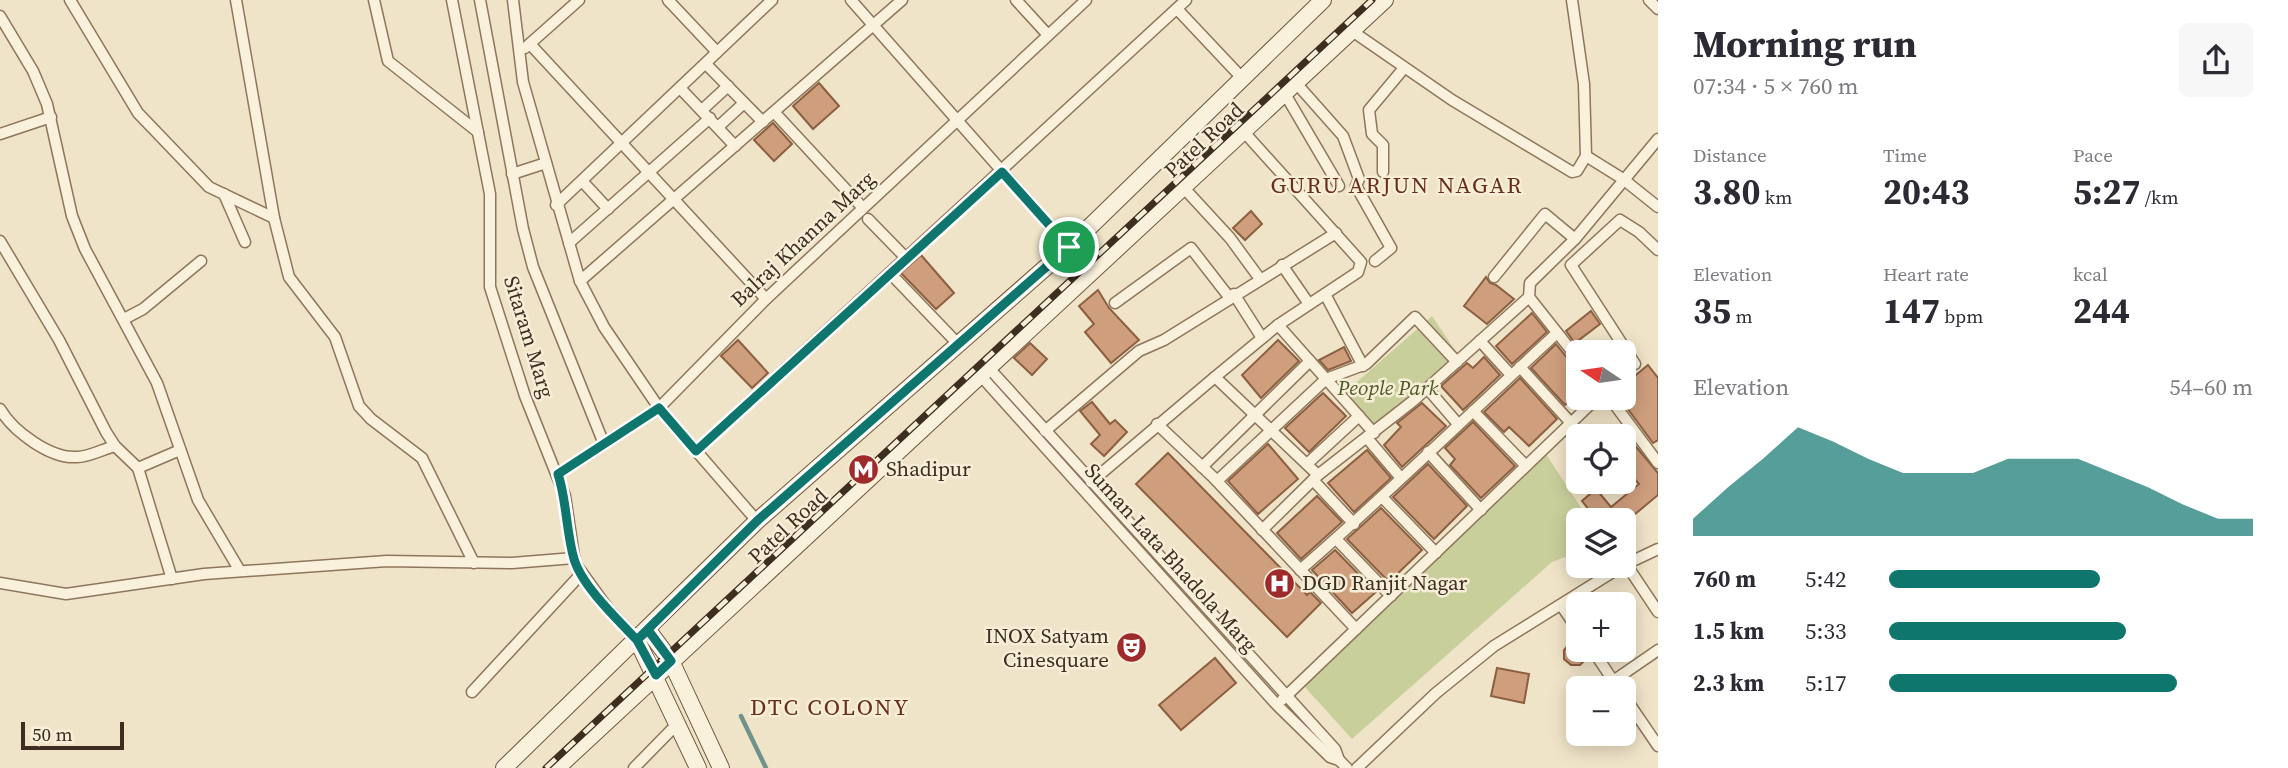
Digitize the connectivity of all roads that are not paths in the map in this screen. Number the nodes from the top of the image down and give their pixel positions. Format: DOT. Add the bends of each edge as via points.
graph roads {
  1 [pos="70,0"];
  2 [pos="236,0"];
  3 [pos="374,0"];
  4 [pos="453,0"];
  5 [pos="480,0"];
  6 [pos="513,0"];
  7 [pos="579,0"];
  8 [pos="668,0"];
  9 [pos="772,0"];
  10 [pos="851,0"];
  11 [pos="902,0"];
  12 [pos="1016,0"];
  13 [pos="1086,0"];
  14 [pos="1186,0"];
  15 [pos="1323,0"];
  16 [pos="1385,0"];
  17 [pos="1572,0"];
  18 [pos="1649,0"];
  19 [pos="1177,9"];
  20 [pos="1658,9"];
  21 [pos="0,16"];
  22 [pos="873,27"];
  23 [pos="1352,31"];
  24 [pos="1048,35"];
  25 [pos="530,44"];
  26 [pos="520,52"];
  27 [pos="717,52"];
  28 [pos="705,64"];
  29 [pos="1404,68"];
  30 [pos="1242,78"];
  31 [pos="728,86"];
  32 [pos="680,88"];
  33 [pos="1290,89"];
  34 [pos="744,103"];
  35 [pos="774,112"];
  36 [pos="51,117"];
  37 [pos="710,118"];
  38 [pos="957,120"];
  39 [pos="763,122"];
  40 [pos="478,132"];
  41 [pos="1244,132"];
  42 [pos="0,134"];
  43 [pos="1658,139"];
  44 [pos="623,142"];
  45 [pos="735,146"];
  46 [pos="1586,156"];
  47 [pos="546,163"];
  48 [pos="650,171"];
  49 [pos="1002,172"];
  50 [pos="1383,172"];
  51 [pos="512,174"];
  52 [pos="1623,179"];
  53 [pos="582,181"];
  54 [pos="1339,186"];
  55 [pos="1183,187"];
  56 [pos="224,194"];
  57 [pos="675,199"];
  58 [pos="556,205"];
  59 [pos="1658,207"];
  60 [pos="863,208"];
  61 [pos="608,209"];
  62 [pos="274,218"];
  63 [pos="868,219"];
  64 [pos="1336,233"];
  65 [pos="1575,239"];
  66 [pos="0,241"];
  67 [pos="245,242"];
  68 [pos="569,243"];
  69 [pos="1069,247"];
  70 [pos="1658,250"];
  71 [pos="906,258"];
  72 [pos="201,261"];
  73 [pos="1375,261"];
  74 [pos="1282,265"];
  75 [pos="890,273"];
  76 [pos="1494,277"];
  77 [pos="1260,279"];
  78 [pos="580,281"];
  79 [pos="1325,294"];
  80 [pos="1231,296"];
  81 [pos="1529,297"];
  82 [pos="766,299"];
  83 [pos="1115,303"];
  84 [pos="1310,304"];
  85 [pos="124,319"];
  86 [pos="1278,326"];
  87 [pos="1557,333"];
  88 [pos="1262,338"];
  89 [pos="1619,340"];
  90 [pos="1480,341"];
  91 [pos="1566,344"];
  92 [pos="960,345"];
  93 [pos="1310,361"];
  94 [pos="1457,362"];
  95 [pos="1363,366"];
  96 [pos="1520,366"];
  97 [pos="984,371"];
  98 [pos="1511,375"];
  99 [pos="1215,377"];
  100 [pos="1326,379"];
  101 [pos="1427,388"];
  102 [pos="659,408"];
  103 [pos="0,409"];
  104 [pos="1584,410"];
  105 [pos="1619,410"];
  106 [pos="1473,411"];
  107 [pos="1255,415"];
  108 [pos="1359,416"];
  109 [pos="1571,423"];
  110 [pos="1157,424"];
  111 [pos="1458,424"];
  112 [pos="1271,430"];
  113 [pos="1045,431"];
  114 [pos="1370,436"];
  115 [pos="604,444"];
  116 [pos="115,446"];
  117 [pos="180,450"];
  118 [pos="696,451"];
  119 [pos="1427,452"];
  120 [pos="1658,463"];
  121 [pos="1307,464"];
  122 [pos="1526,466"];
  123 [pos="1202,467"];
  124 [pos="138,468"];
  125 [pos="558,474"];
  126 [pos="1316,478"];
  127 [pos="1401,478"];
  128 [pos="1217,481"];
  129 [pos="1091,482"];
  130 [pos="1382,497"];
  131 [pos="1481,510"];
  132 [pos="757,521"];
  133 [pos="1354,524"];
  134 [pos="1262,530"];
  135 [pos="1336,539"];
  136 [pos="1658,549"];
  137 [pos="1436,552"];
  138 [pos="574,558"];
  139 [pos="1636,560"];
  140 [pos="474,563"];
  141 [pos="1300,570"];
  142 [pos="240,571"];
  143 [pos="582,573"];
  144 [pos="1604,578"];
  145 [pos="1634,578"];
  146 [pos="172,579"];
  147 [pos="0,583"];
  148 [pos="1391,596"];
  149 [pos="1561,605"];
  150 [pos="1566,612"];
  151 [pos="1658,612"];
  152 [pos="1356,629"];
  153 [pos="643,635"];
  154 [pos="1658,650"];
  155 [pos="671,661"];
  156 [pos="656,675"];
  157 [pos="1626,676"];
  158 [pos="472,692"];
  159 [pos="1281,701"];
  160 [pos="1636,714"];
  161 [pos="678,723"];
  162 [pos="1658,746"];
  163 [pos="1343,764"];
  164 [pos="504,768"];
  165 [pos="557,768"];
  166 [pos="634,768"];
  167 [pos="698,768"];
  168 [pos="721,768"];
  169 [pos="1357,768"];
  1 -- 56 [label="street" via="138,113 209,187"];
  2 -- 62 [label="street"];
  3 -- 40 [label="street" via="388,61"];
  4 -- 40 [label="street, Sitaram Marg"];
  5 -- 51 [label="street"];
  6 -- 26 [label="street"];
  7 -- 25 [label="street"];
  8 -- 27 [label="street"];
  9 -- 27 [label="street"];
  10 -- 22 [label="street"];
  11 -- 22 [label="street"];
  12 -- 24 [label="street"];
  13 -- 24 [label="street, Balraj Khanna Marg"];
  14 -- 19 [label="street"];
  15 -- 30 [label="main road, Patel Road"];
  16 -- 23 [label="main road, Patel Road"];
  17 -- 46 [label="street" via="1584,84"];
  18 -- 20 [label="street"];
  19 -- 30 [label="street"];
  19 -- 49 [label="street"];
  21 -- 36 [label="street" via="33,71"];
  22 -- 35 [label="street"];
  22 -- 38 [label="street"];
  23 -- 29 [label="street"];
  23 -- 33 [label="main road, Patel Road"];
  24 -- 38 [label="street, Balraj Khanna Marg"];
  25 -- 26 [label="street"];
  25 -- 44 [label="street"];
  26 -- 47 [label="street" via="523,82"];
  27 -- 28 [label="street"];
  28 -- 31 [label="street"];
  28 -- 32 [label="street"];
  29 -- 46 [label="street" via="1572,172"];
  29 -- 50 [label="street" via="1369,110 1372,134 1383,145"];
  30 -- 69 [label="main road, Patel Road"];
  31 -- 34 [label="street"];
  31 -- 37 [label="street"];
  32 -- 37 [label="street"];
  32 -- 44 [label="street"];
  33 -- 41 [label="main road, Patel Road"];
  33 -- 54 [label="street"];
  33 -- 73 [label="street" via="1343,136 1359,179 1356,186 1391,248"];
  34 -- 37 [label="street"];
  34 -- 39 [label="street"];
  35 -- 39 [label="street"];
  35 -- 60 [label="street"];
  36 -- 42 [label="street"];
  36 -- 85 [label="street" via="77,230"];
  37 -- 45 [label="street"];
  37 -- 48 [label="street"];
  38 -- 49 [label="street"];
  38 -- 60 [label="street, Balraj Khanna Marg"];
  39 -- 45 [label="street"];
  40 -- 125 [label="street, Sitaram Marg" via="490,194 490,287 525,396"];
  41 -- 55 [label="main road, Patel Road"];
  41 -- 64 [label="street"];
  43 -- 52 [label="street"];
  44 -- 48 [label="street"];
  44 -- 53 [label="street"];
  45 -- 57 [label="street"];
  46 -- 52 [label="street"];
  47 -- 51 [label="street"];
  47 -- 58 [label="street"];
  48 -- 57 [label="street"];
  48 -- 61 [label="street"];
  49 -- 69 [label="street"];
  49 -- 71 [label="street"];
  51 -- 115 [label="street" via="533,267"];
  52 -- 59 [label="street"];
  52 -- 65 [label="street"];
  53 -- 58 [label="street"];
  53 -- 61 [label="street"];
  55 -- 77 [label="street" via="1230,237"];
  55 -- 97 [label="main road, Patel Road"];
  56 -- 62 [label="street"];
  56 -- 67 [label="street"];
  57 -- 78 [label="street"];
  57 -- 82 [label="street"];
  58 -- 68 [label="street"];
  60 -- 82 [label="street, Balraj Khanna Marg"];
  61 -- 68 [label="street"];
  62 -- 140 [label="street" via="289,277 331,330 359,406 422,458"];
  63 -- 71 [label="street"];
  64 -- 74 [label="street"];
  64 -- 79 [label="street" via="1361,268"];
  65 -- 76 [label="street" via="1545,214"];
  65 -- 81 [label="street" via="1530,283"];
  66 -- 116 [label="street"];
  68 -- 78 [label="street"];
  69 -- 92 [label="main road, Patel Road"];
  70 -- 89 [label="street" via="1620,220 1571,265"];
  71 -- 75 [label="street"];
  72 -- 85 [label="street"];
  74 -- 77 [label="street"];
  74 -- 84 [label="street"];
  75 -- 92 [label="street"];
  75 -- 118 [label="street"];
  77 -- 80 [label="street"];
  78 -- 102 [label="street" via="604,327"];
  79 -- 84 [label="street"];
  79 -- 95 [label="street"];
  80 -- 83 [label="street" via="1191,248"];
  80 -- 88 [label="street"];
  80 -- 113 [label="street" via="1139,351"];
  81 -- 87 [label="street"];
  81 -- 90 [label="street"];
  82 -- 102 [label="street, Balraj Khanna Marg"];
  84 -- 86 [label="street"];
  85 -- 117 [label="street" via="157,383"];
  86 -- 88 [label="street"];
  86 -- 93 [label="street"];
  87 -- 91 [label="street"];
  87 -- 96 [label="street"];
  88 -- 99 [label="street"];
  90 -- 94 [label="street"];
  90 -- 98 [label="street"];
  92 -- 132 [label="main road, Patel Road"];
  93 -- 100 [label="street"];
  93 -- 107 [label="street"];
  94 -- 95 [label="street" via="1415,317"];
  94 -- 101 [label="street"];
  95 -- 100 [label="street"];
  96 -- 98 [label="street"];
  96 -- 109 [label="street"];
  97 -- 113 [label="street, Suman Lata Bhadola Marg"];
  97 -- 155 [label="main road, Patel Road"];
  97 -- 159 [label="street, Suman Lata Bhadola Marg"];
  98 -- 106 [label="street"];
  99 -- 107 [label="street"];
  99 -- 110 [label="street"];
  100 -- 108 [label="street"];
  100 -- 112 [label="street"];
  101 -- 111 [label="street"];
  101 -- 114 [label="street"];
  102 -- 115 [label="street, Balraj Khanna Marg"];
  102 -- 118 [label="street"];
  103 -- 116 [label="street" via="29,441 56,452 76,458"];
  104 -- 109 [label="street"];
  105 -- 120 [label="street"];
  106 -- 111 [label="street"];
  106 -- 122 [label="street"];
  107 -- 112 [label="street"];
  107 -- 123 [label="street"];
  108 -- 114 [label="street"];
  108 -- 121 [label="street"];
  109 -- 122 [label="street"];
  110 -- 123 [label="street"];
  110 -- 129 [label="street"];
  111 -- 119 [label="street"];
  112 -- 121 [label="street"];
  112 -- 128 [label="street"];
  113 -- 129 [label="street, Suman Lata Bhadola Marg"];
  114 -- 126 [label="street"];
  114 -- 127 [label="street"];
  115 -- 125 [label="street, Balraj Khanna Marg"];
  116 -- 124 [label="street"];
  117 -- 124 [label="street"];
  117 -- 142 [label="street" via="198,500"];
  118 -- 132 [label="street"];
  119 -- 127 [label="street"];
  119 -- 131 [label="street"];
  121 -- 126 [label="street"];
  122 -- 131 [label="street"];
  123 -- 128 [label="street"];
  124 -- 146 [label="street"];
  125 -- 138 [label="street, Sitaram Marg"];
  126 -- 133 [label="street"];
  126 -- 134 [label="street"];
  127 -- 130 [label="street"];
  128 -- 134 [label="street"];
  129 -- 159 [label="street, Suman Lata Bhadola Marg"];
  130 -- 133 [label="street"];
  130 -- 137 [label="street"];
  131 -- 137 [label="street"];
  132 -- 153 [label="main road, Patel Road"];
  133 -- 135 [label="street"];
  134 -- 141 [label="street"];
  135 -- 141 [label="street"];
  135 -- 148 [label="street"];
  136 -- 139 [label="street"];
  137 -- 148 [label="street"];
  138 -- 140 [label="street"];
  138 -- 143 [label="street, Sitaram Marg"];
  140 -- 142 [label="street" via="387,561"];
  141 -- 152 [label="street"];
  142 -- 146 [label="street"];
  143 -- 153 [label="street, Sitaram Marg" via="608,610"];
  143 -- 158 [label="street"];
  144 -- 149 [label="street"];
  145 -- 151 [label="street"];
  146 -- 147 [label="street" via="66,594"];
  148 -- 152 [label="street"];
  149 -- 150 [label="street"];
  149 -- 169 [label="street" via="1494,646"];
  152 -- 159 [label="street"];
  153 -- 155 [label="main road"];
  153 -- 156 [label="main road"];
  153 -- 164 [label="main road, Patel Road"];
  154 -- 157 [label="street"];
  155 -- 156 [label="main road, Patel Road"];
  155 -- 168 [label="main road"];
  156 -- 161 [label="main road"];
  156 -- 165 [label="main road, Patel Road"];
  159 -- 163 [label="street, Suman Lata Bhadola Marg" via="1335,749"];
  160 -- 162 [label="street"];
  161 -- 166 [label="street"];
  161 -- 167 [label="main road"];
}
